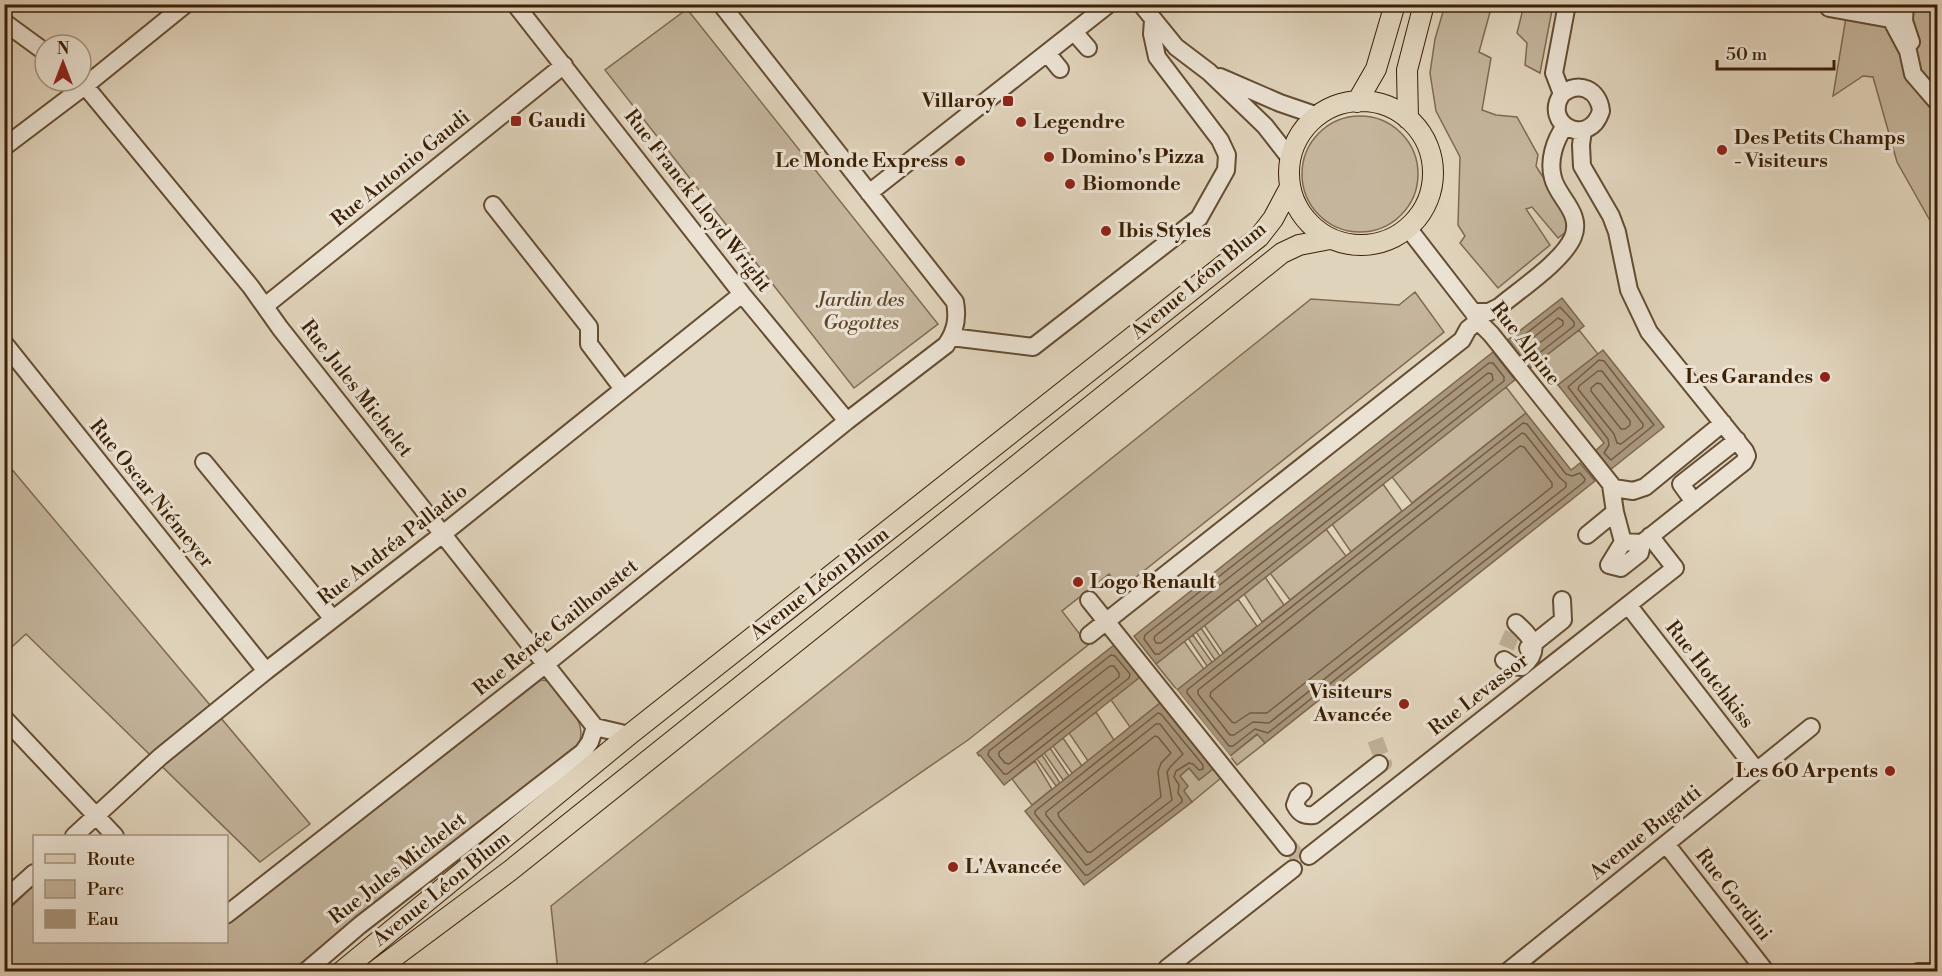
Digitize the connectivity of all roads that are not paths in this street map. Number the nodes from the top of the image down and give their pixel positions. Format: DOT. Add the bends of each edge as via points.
graph roads {
  1 [pos="186,4"];
  2 [pos="515,4"];
  3 [pos="721,4"];
  4 [pos="1109,4"];
  5 [pos="1141,4"];
  6 [pos="1395,4"];
  7 [pos="1424,4"];
  8 [pos="1567,4"];
  9 [pos="1905,4"];
  10 [pos="1829,8"];
  11 [pos="1887,12"];
  12 [pos="1153,20"];
  13 [pos="4,22"];
  14 [pos="1074,32"];
  15 [pos="33,43"];
  16 [pos="1088,48"];
  17 [pos="1047,53"];
  18 [pos="564,65"];
  19 [pos="1060,69"];
  20 [pos="1209,72"];
  21 [pos="93,76"];
  22 [pos="72,93"];
  23 [pos="92,93"];
  24 [pos="1562,94"];
  25 [pos="1938,101"];
  26 [pos="1357,102"];
  27 [pos="1318,116"];
  28 [pos="1408,119"];
  29 [pos="1565,126"];
  30 [pos="1583,130"];
  31 [pos="4,147"];
  32 [pos="1290,158"];
  33 [pos="1289,189"];
  34 [pos="869,193"];
  35 [pos="493,205"];
  36 [pos="1408,228"];
  37 [pos="1330,239"];
  38 [pos="742,294"];
  39 [pos="265,306"];
  40 [pos="1475,316"];
  41 [pos="951,338"];
  42 [pos="4,343"];
  43 [pos="623,389"];
  44 [pos="847,421"];
  45 [pos="1723,423"];
  46 [pos="1737,440"];
  47 [pos="204,462"];
  48 [pos="1667,468"];
  49 [pos="1681,484"];
  50 [pos="1611,485"];
  51 [pos="1694,502"];
  52 [pos="1615,512"];
  53 [pos="444,533"];
  54 [pos="1587,535"];
  55 [pos="1646,540"];
  56 [pos="1623,542"];
  57 [pos="1089,600"];
  58 [pos="1562,600"];
  59 [pos="1628,605"];
  60 [pos="333,619"];
  61 [pos="1106,621"];
  62 [pos="1516,623"];
  63 [pos="1089,635"];
  64 [pos="1528,648"];
  65 [pos="1504,660"];
  66 [pos="546,664"];
  67 [pos="266,671"];
  68 [pos="4,718"];
  69 [pos="595,727"];
  70 [pos="1811,727"];
  71 [pos="629,735"];
  72 [pos="1379,764"];
  73 [pos="1757,771"];
  74 [pos="1303,792"];
  75 [pos="96,817"];
  76 [pos="76,835"];
  77 [pos="113,835"];
  78 [pos="1666,844"];
  79 [pos="1287,847"];
  80 [pos="1309,856"];
  81 [pos="1293,868"];
  82 [pos="33,874"];
  83 [pos="4,900"];
  84 [pos="430,900"];
  85 [pos="228,913"];
  86 [pos="1167,968"];
  87 [pos="305,972"];
  88 [pos="332,972"];
  89 [pos="341,972"];
  90 [pos="374,972"];
  91 [pos="1507,972"];
  92 [pos="1766,972"];
  93 [pos="1918,972"];
  94 [pos="1932,972"];
  1 -- 21 [label="street"];
  2 -- 18 [label="street, Rue Franck Lloyd Wright"];
  3 -- 34 [label="street"];
  4 -- 14 [label="street"];
  5 -- 12 [label="street"];
  6 -- 26 [label="main road" via="1376,69"];
  7 -- 28 [label="main road" via="1407,70"];
  8 -- 24 [label="street" via="1554,73"];
  9 -- 25 [label="street" via="1904,21 1921,74"];
  10 -- 11 [label="street"];
  11 -- 25 [label="street" via="1908,51 1913,74"];
  12 -- 20 [label="street" via="1176,46"];
  12 -- 41 [label="street" via="1157,57 1220,140 1227,155 1226,170 1199,218 1033,347"];
  13 -- 15 [label="street"];
  14 -- 16 [label="street"];
  14 -- 17 [label="street"];
  17 -- 19 [label="street"];
  17 -- 34 [label="street"];
  18 -- 38 [label="street, Rue Franck Lloyd Wright"];
  18 -- 39 [label="street, Rue Antonio Gaudi"];
  20 -- 27 [label="street"];
  20 -- 32 [label="street" via="1274,136"];
  22 -- 31 [label="street"];
  23 -- 39 [label="street, Rue Jules Michelet"];
  24 -- 29 [label="street" via="1557,114"];
  24 -- 30 [label="street" via="1578,87 1591,90 1596,96 1599,118"];
  26 -- 27 [label="main road" via="1336,106"];
  26 -- 28 [label="main road" via="1393,109"];
  27 -- 32 [label="main road" via="1301,135"];
  28 -- 36 [label="main road" via="1430,153 1433,174 1430,194"];
  29 -- 30 [label="street"];
  29 -- 40 [label="street" via="1552,152 1552,179 1575,222 1573,238 1557,259 1499,307"];
  30 -- 45 [label="street" via="1582,166 1611,216 1629,290 1649,333"];
  32 -- 33 [label="main road"];
  33 -- 37 [label="main road" via="1308,222"];
  33 -- 71 [label="main road, Avenue Léon Blum" via="1259,237"];
  34 -- 41 [label="street" via="955,302 957,319"];
  35 -- 43 [label="street" via="589,327 589,344"];
  36 -- 37 [label="main road" via="1388,240 1365,245"];
  36 -- 40 [label="street, Rue Alpine"];
  37 -- 90 [label="main road, Avenue Léon Blum" via="1282,253 511,870"];
  38 -- 43 [label="street, Rue Andréa Palladio"];
  38 -- 44 [label="street, Rue Franck Lloyd Wright"];
  39 -- 53 [label="street, Rue Jules Michelet"];
  40 -- 50 [label="street, Rue Alpine"];
  40 -- 61 [label="street" via="1458,343"];
  41 -- 44 [label="street, Rue Renée Gailhoustet"];
  42 -- 67 [label="street, Rue Oscar Niémeyer"];
  43 -- 53 [label="street, Rue Andréa Palladio"];
  44 -- 66 [label="street, Rue Renée Gailhoustet"];
  45 -- 46 [label="street"];
  45 -- 48 [label="street"];
  46 -- 49 [label="street"];
  46 -- 51 [label="street" via="1746,460"];
  47 -- 60 [label="street"];
  48 -- 49 [label="street"];
  48 -- 50 [label="street" via="1637,491 1622,491"];
  49 -- 51 [label="street"];
  50 -- 52 [label="street"];
  51 -- 55 [label="street"];
  52 -- 54 [label="street"];
  52 -- 56 [label="street"];
  53 -- 60 [label="street, Rue Andréa Palladio"];
  53 -- 66 [label="street, Rue Jules Michelet"];
  55 -- 56 [label="street"];
  55 -- 56 [label="street" via="1621,561 1609,565"];
  55 -- 59 [label="street, Rue Levassor" via="1675,568"];
  57 -- 61 [label="street"];
  58 -- 64 [label="street" via="1563,620"];
  59 -- 73 [label="street, Rue Hotchkiss"];
  59 -- 80 [label="street, Rue Levassor"];
  60 -- 67 [label="street, Rue Andréa Palladio"];
  61 -- 63 [label="street"];
  61 -- 79 [label="street"];
  62 -- 65 [label="street" via="1533,642 1534,650 1522,666"];
  66 -- 69 [label="street, Rue Jules Michelet"];
  66 -- 85 [label="street, Rue Renée Gailhoustet"];
  67 -- 75 [label="street, Rue Andréa Palladio" via="160,758"];
  68 -- 75 [label="street"];
  69 -- 71 [label="street"];
  69 -- 87 [label="street, Rue Jules Michelet" via="583,752"];
  70 -- 73 [label="street, Avenue Bugatti"];
  71 -- 84 [label="main road, Avenue Léon Blum"];
  72 -- 74 [label="street" via="1314,815 1306,816 1294,805"];
  73 -- 78 [label="street, Avenue Bugatti"];
  75 -- 76 [label="street, Rue Andréa Palladio"];
  75 -- 77 [label="street"];
  78 -- 91 [label="street, Avenue Bugatti"];
  78 -- 92 [label="street, Rue Gordini"];
  81 -- 86 [label="street"];
  82 -- 83 [label="street"];
  84 -- 88 [label="main road"];
  84 -- 89 [label="main road, Avenue Léon Blum"];
  93 -- 94 [label="street"];
}
